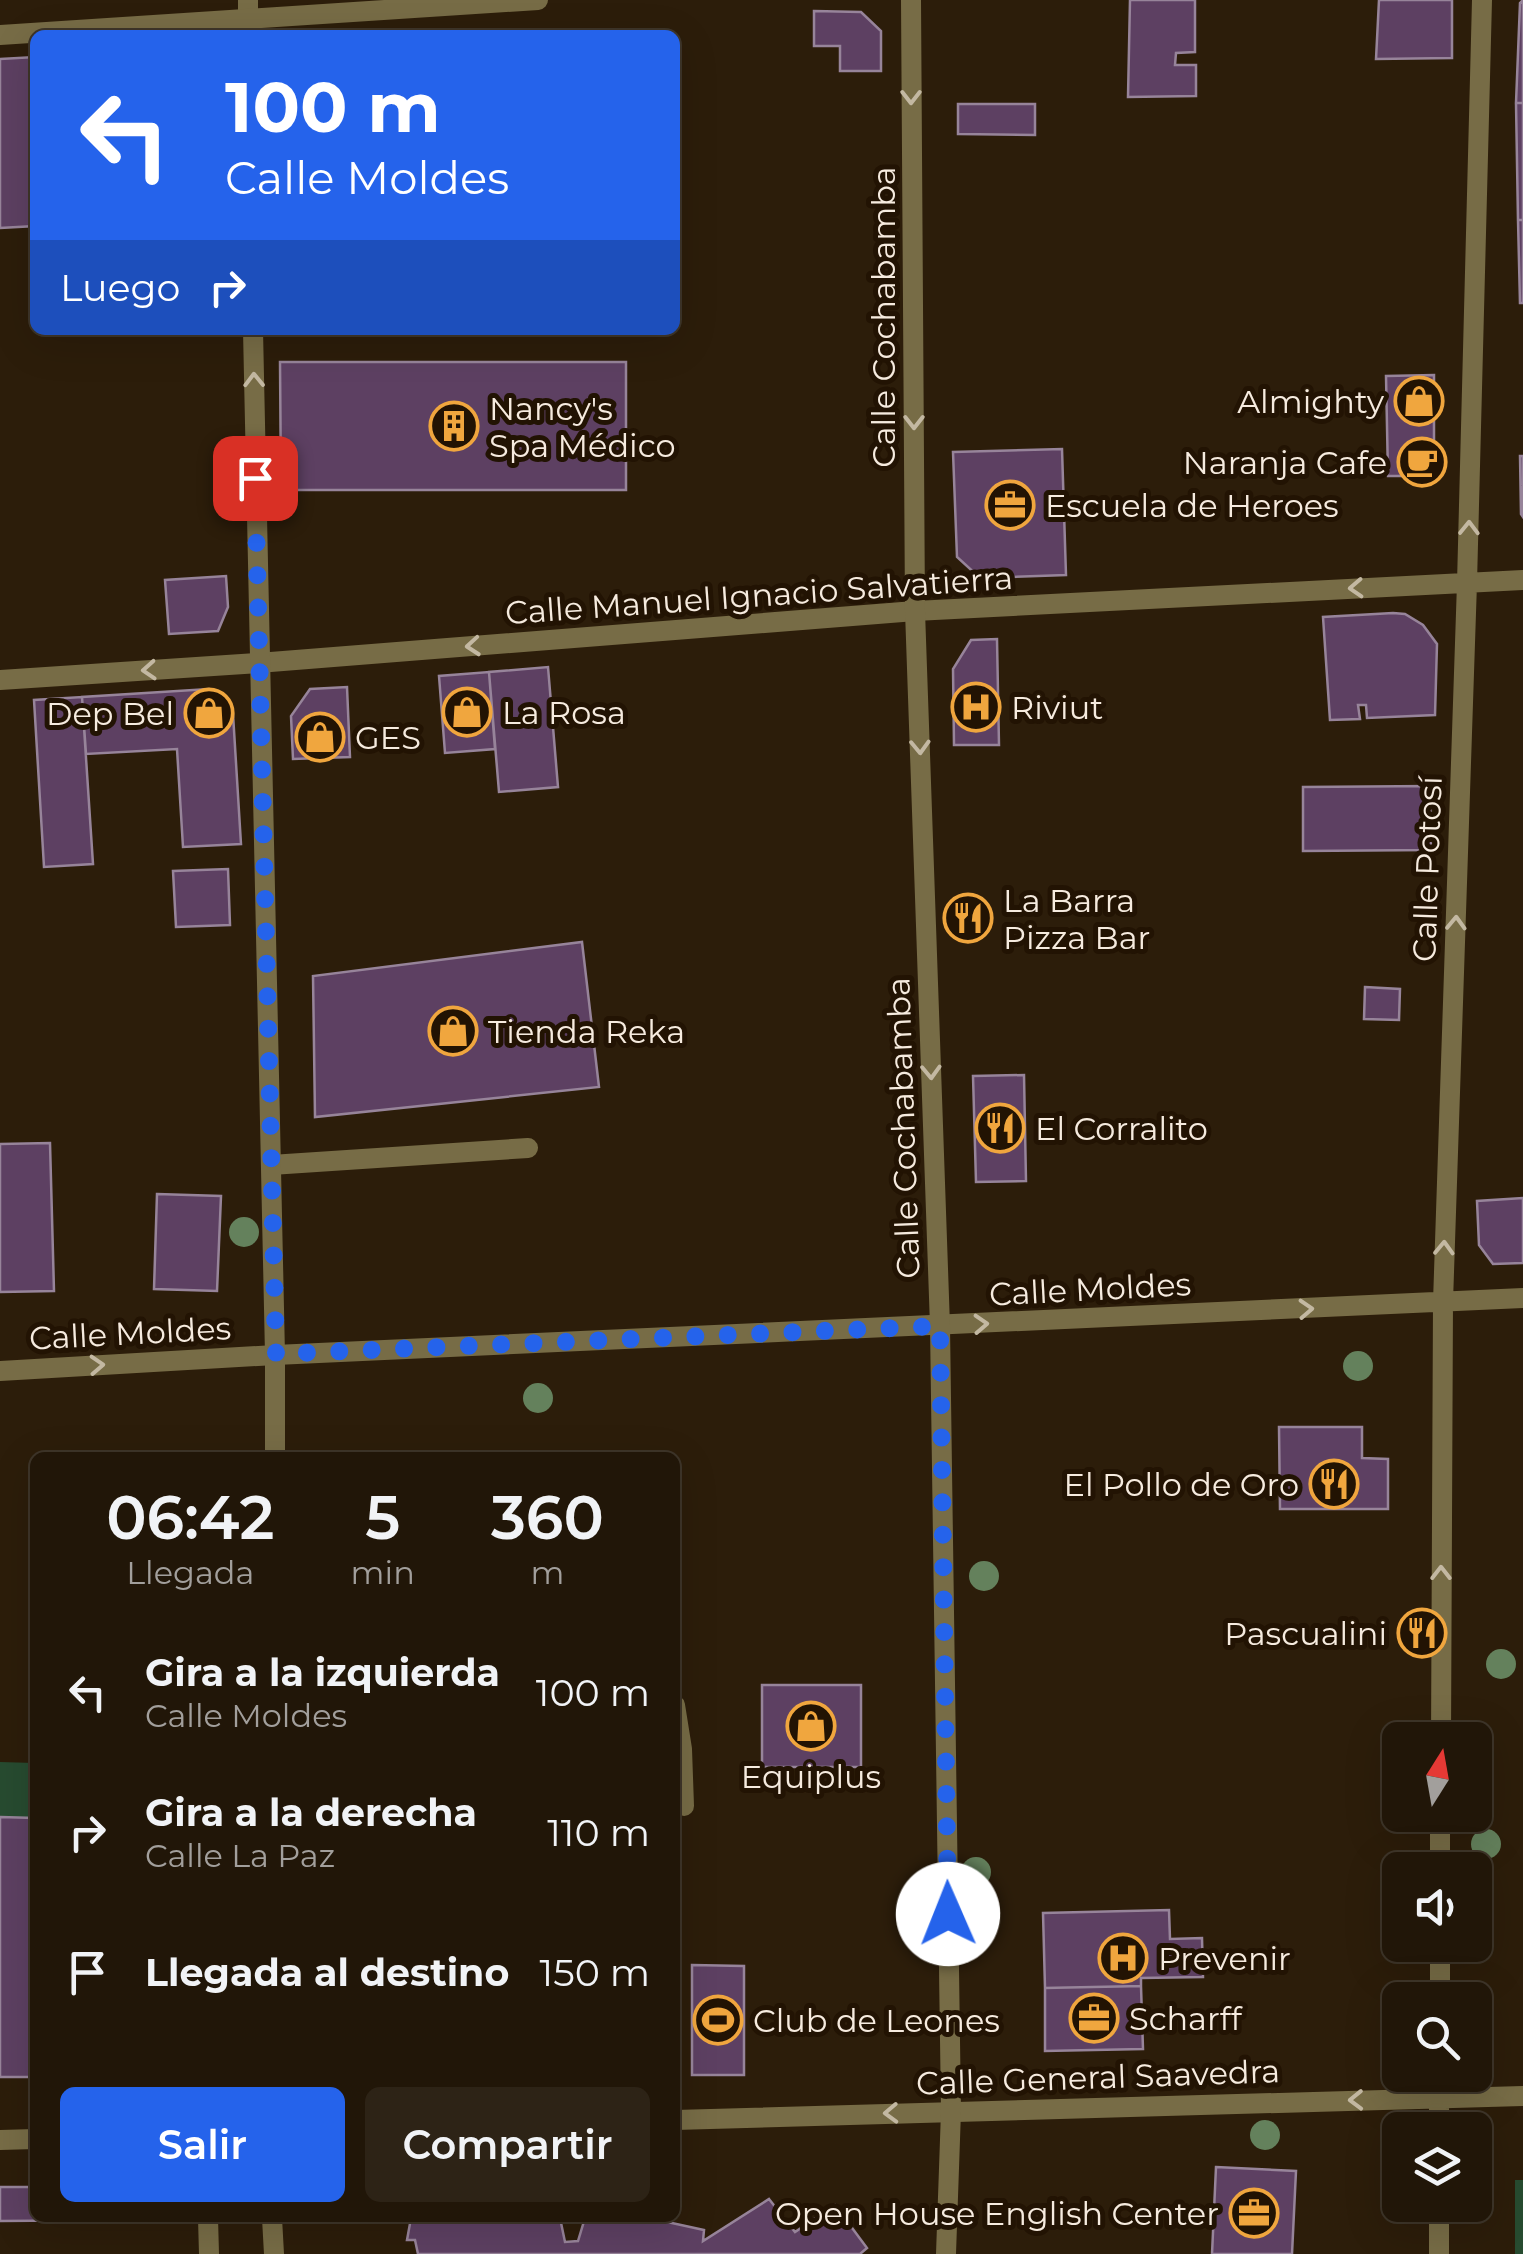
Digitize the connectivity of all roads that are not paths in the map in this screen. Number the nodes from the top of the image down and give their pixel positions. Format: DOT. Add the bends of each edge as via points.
graph roads {
  1 [pos="538,0"];
  2 [pos="911,0"];
  3 [pos="1482,0"];
  4 [pos="248,18"];
  5 [pos="83,30"];
  6 [pos="30,34"];
  7 [pos="0,36"];
  8 [pos="253,335"];
  9 [pos="1523,580"];
  10 [pos="1468,582"];
  11 [pos="915,612"];
  12 [pos="258,663"];
  13 [pos="0,680"];
  14 [pos="528,1148"];
  15 [pos="271,1165"];
  16 [pos="1523,1298"];
  17 [pos="1442,1302"];
  18 [pos="940,1326"];
  19 [pos="276,1354"];
  20 [pos="0,1370"];
  21 [pos="275,1452"];
  22 [pos="1441,1722"];
  23 [pos="680,1736"];
  24 [pos="684,1806"];
  25 [pos="1439,2092"];
  26 [pos="1523,2096"];
  27 [pos="1439,2098"];
  28 [pos="950,2110"];
  29 [pos="1439,2112"];
  30 [pos="680,2120"];
  31 [pos="30,2139"];
  32 [pos="0,2140"];
  33 [pos="208,2222"];
  34 [pos="272,2222"];
  35 [pos="1439,2222"];
  36 [pos="208,2254"];
  37 [pos="274,2254"];
  38 [pos="946,2254"];
  39 [pos="1439,2254"];
  1 -- 4 [label="street"];
  2 -- 11 [label="street, Calle Cochabamba, one-way"];
  10 -- 3 [label="street, Calle Potosí, one-way"];
  4 -- 5 [label="street"];
  6 -- 7 [label="street"];
  12 -- 8 [label="street, one-way"];
  9 -- 10 [label="street, Calle Manuel Ignacio Salvatierra"];
  10 -- 11 [label="street, Calle Manuel Ignacio Salvatierra, one-way"];
  17 -- 10 [label="street, Calle Potosí, one-way"];
  11 -- 12 [label="street, Calle Manuel Ignacio Salvatierra, one-way"];
  11 -- 18 [label="street, Calle Cochabamba, one-way"];
  12 -- 13 [label="street, Calle Manuel Ignacio Salvatierra, one-way"];
  12 -- 15 [label="street"];
  14 -- 15 [label="street"];
  15 -- 19 [label="street"];
  16 -- 17 [label="street, Calle Moldes"];
  18 -- 17 [label="street, Calle Moldes, one-way"];
  22 -- 17 [label="street, Calle Potosí, one-way"];
  18 -- 19 [label="street, Calle Moldes"];
  18 -- 28 [label="street, Calle Cochabamba"];
  20 -- 19 [label="street, Calle Moldes, one-way"];
  19 -- 21 [label="street"];
  23 -- 24 [label="street"];
  25 -- 27 [label="street"];
  26 -- 27 [label="street, Calle General Saavedra"];
  27 -- 28 [label="street, Calle General Saavedra, one-way"];
  27 -- 29 [label="street"];
  28 -- 30 [label="street, Calle General Saavedra, one-way"];
  28 -- 38 [label="street, Calle Cochabamba"];
  31 -- 32 [label="street"];
  33 -- 36 [label="street"];
  34 -- 37 [label="street"];
  35 -- 39 [label="street"];
}
